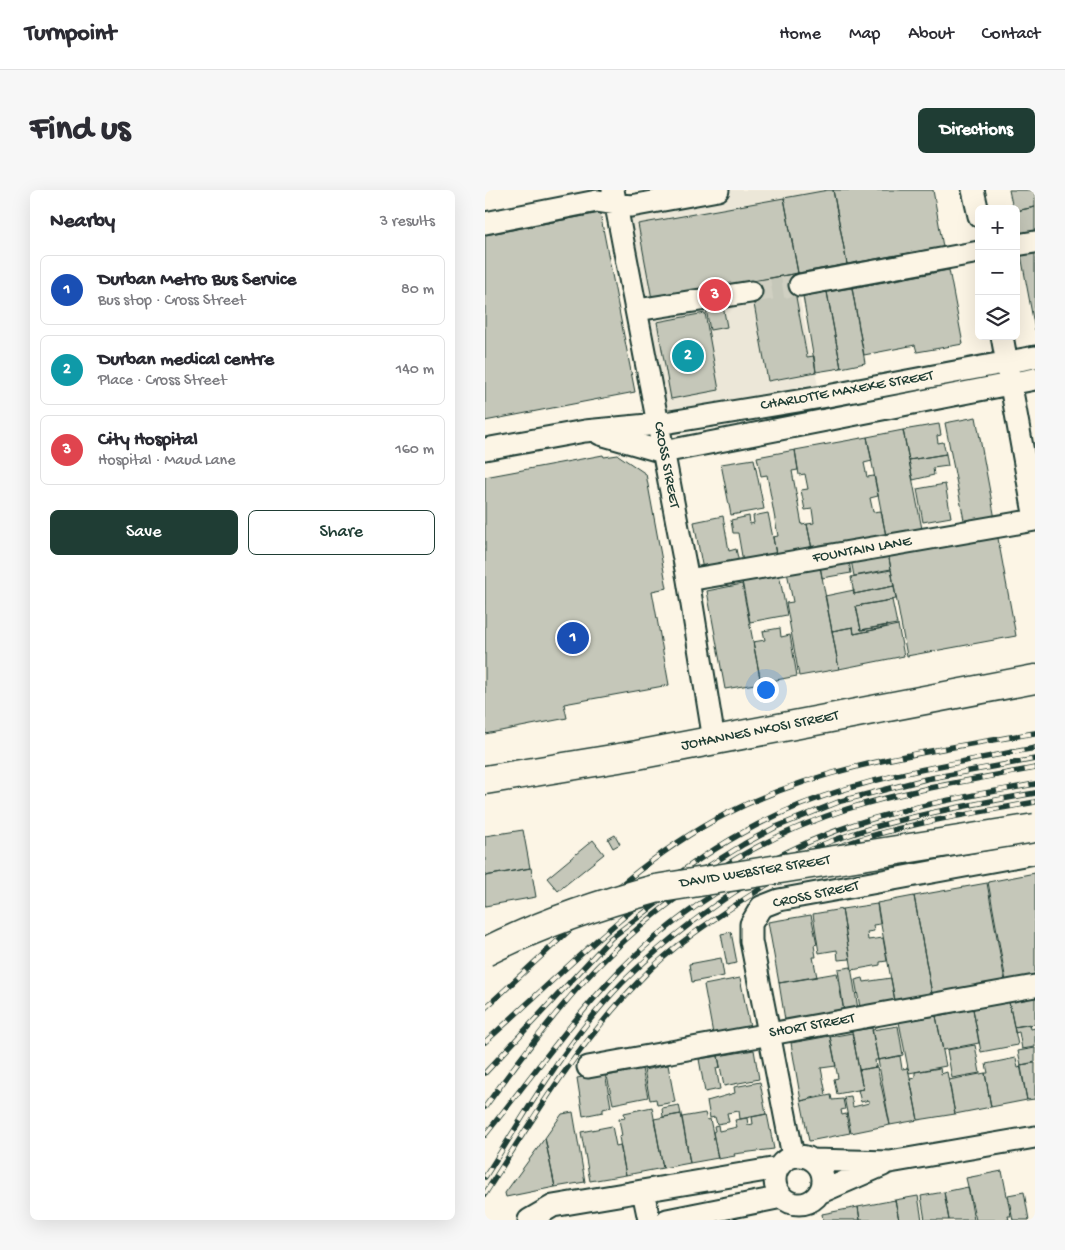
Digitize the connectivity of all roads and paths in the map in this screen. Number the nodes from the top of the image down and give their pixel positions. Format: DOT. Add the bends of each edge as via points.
graph roads {
  1 [pos="718,190"];
  2 [pos="973,190"];
  3 [pos="585,196"];
  4 [pos="615,197"];
  5 [pos="976,205"];
  6 [pos="485,223"];
  7 [pos="1035,242"];
  8 [pos="1020,244"];
  9 [pos="975,253"];
  10 [pos="800,285"];
  11 [pos="751,292"];
  12 [pos="637,310"];
  13 [pos="1003,340"];
  14 [pos="1035,357"];
  15 [pos="1007,362"];
  16 [pos="1035,379"];
  17 [pos="1011,384"];
  18 [pos="829,395"];
  19 [pos="835,418"];
  20 [pos="658,424"];
  21 [pos="585,430"];
  22 [pos="485,449"];
  23 [pos="663,452"];
  24 [pos="1035,519"];
  25 [pos="688,580"];
  26 [pos="1035,679"];
  27 [pos="714,740"];
  28 [pos="485,780"];
  29 [pos="1035,828"];
  30 [pos="1035,854"];
  31 [pos="485,952"];
  32 [pos="1035,986"];
  33 [pos="769,1033"];
  34 [pos="588,1067"];
  35 [pos="1035,1137"];
  36 [pos="795,1161"];
  37 [pos="890,1162"];
  38 [pos="643,1191"];
  39 [pos="821,1192"];
  40 [pos="795,1207"];
  41 [pos="540,1216"];
  42 [pos="649,1220"];
  43 [pos="667,1220"];
  1 -- 4 [label="street" via="631,206"];
  2 -- 5 [label="street"];
  3 -- 4 [label="street" via="597,201"];
  3 -- 6 [label="street"];
  4 -- 12 [label="street, CROSS STREET"];
  7 -- 8 [label="street"];
  9 -- 10 [label="street"];
  11 -- 12 [label="street"];
  12 -- 20 [label="street, CROSS STREET"];
  13 -- 15 [label="street"];
  14 -- 15 [label="street, CHARLOTTE MAXEKE STREET"];
  15 -- 17 [label="street"];
  15 -- 18 [label="street, CHARLOTTE MAXEKE STREET"];
  16 -- 17 [label="street, CHARLOTTE MAXEKE STREET"];
  17 -- 19 [label="street, CHARLOTTE MAXEKE STREET"];
  17 -- 24 [label="street"];
  18 -- 19 [label="street"];
  18 -- 20 [label="street, CHARLOTTE MAXEKE STREET"];
  19 -- 23 [label="street, CHARLOTTE MAXEKE STREET"];
  20 -- 21 [label="street, CHARLOTTE MAXEKE STREET"];
  20 -- 23 [label="street, CROSS STREET"];
  21 -- 22 [label="street, CHARLOTTE MAXEKE STREET"];
  21 -- 23 [label="street"];
  23 -- 25 [label="street, CROSS STREET"];
  24 -- 25 [label="street, FOUNTAIN LANE"];
  25 -- 27 [label="street, CROSS STREET"];
  26 -- 27 [label="highway, JOHANNES NKOSI STREET"];
  27 -- 28 [label="highway, JOHANNES NKOSI STREET"];
  29 -- 31 [label="highway, DAVID WEBSTER STREET, bridge" via="655,889 557,919"];
  30 -- 33 [label="street, CROSS STREET" via="779,900 761,907 751,924 751,941"];
  32 -- 33 [label="street, SHORT STREET"];
  33 -- 34 [label="street, SHORT STREET"];
  33 -- 36 [label="street, CROSS STREET"];
  35 -- 37 [label="street"];
  36 -- 37 [label="street"];
  36 -- 38 [label="street"];
  36 -- 39 [label="street" via="822,1171"];
  36 -- 40 [label="street" via="775,1183"];
  37 -- 39 [label="street"];
  38 -- 41 [label="street"];
  38 -- 42 [label="street"];
  39 -- 40 [label="street" via="812,1201"];
  40 -- 43 [label="street"];
}
